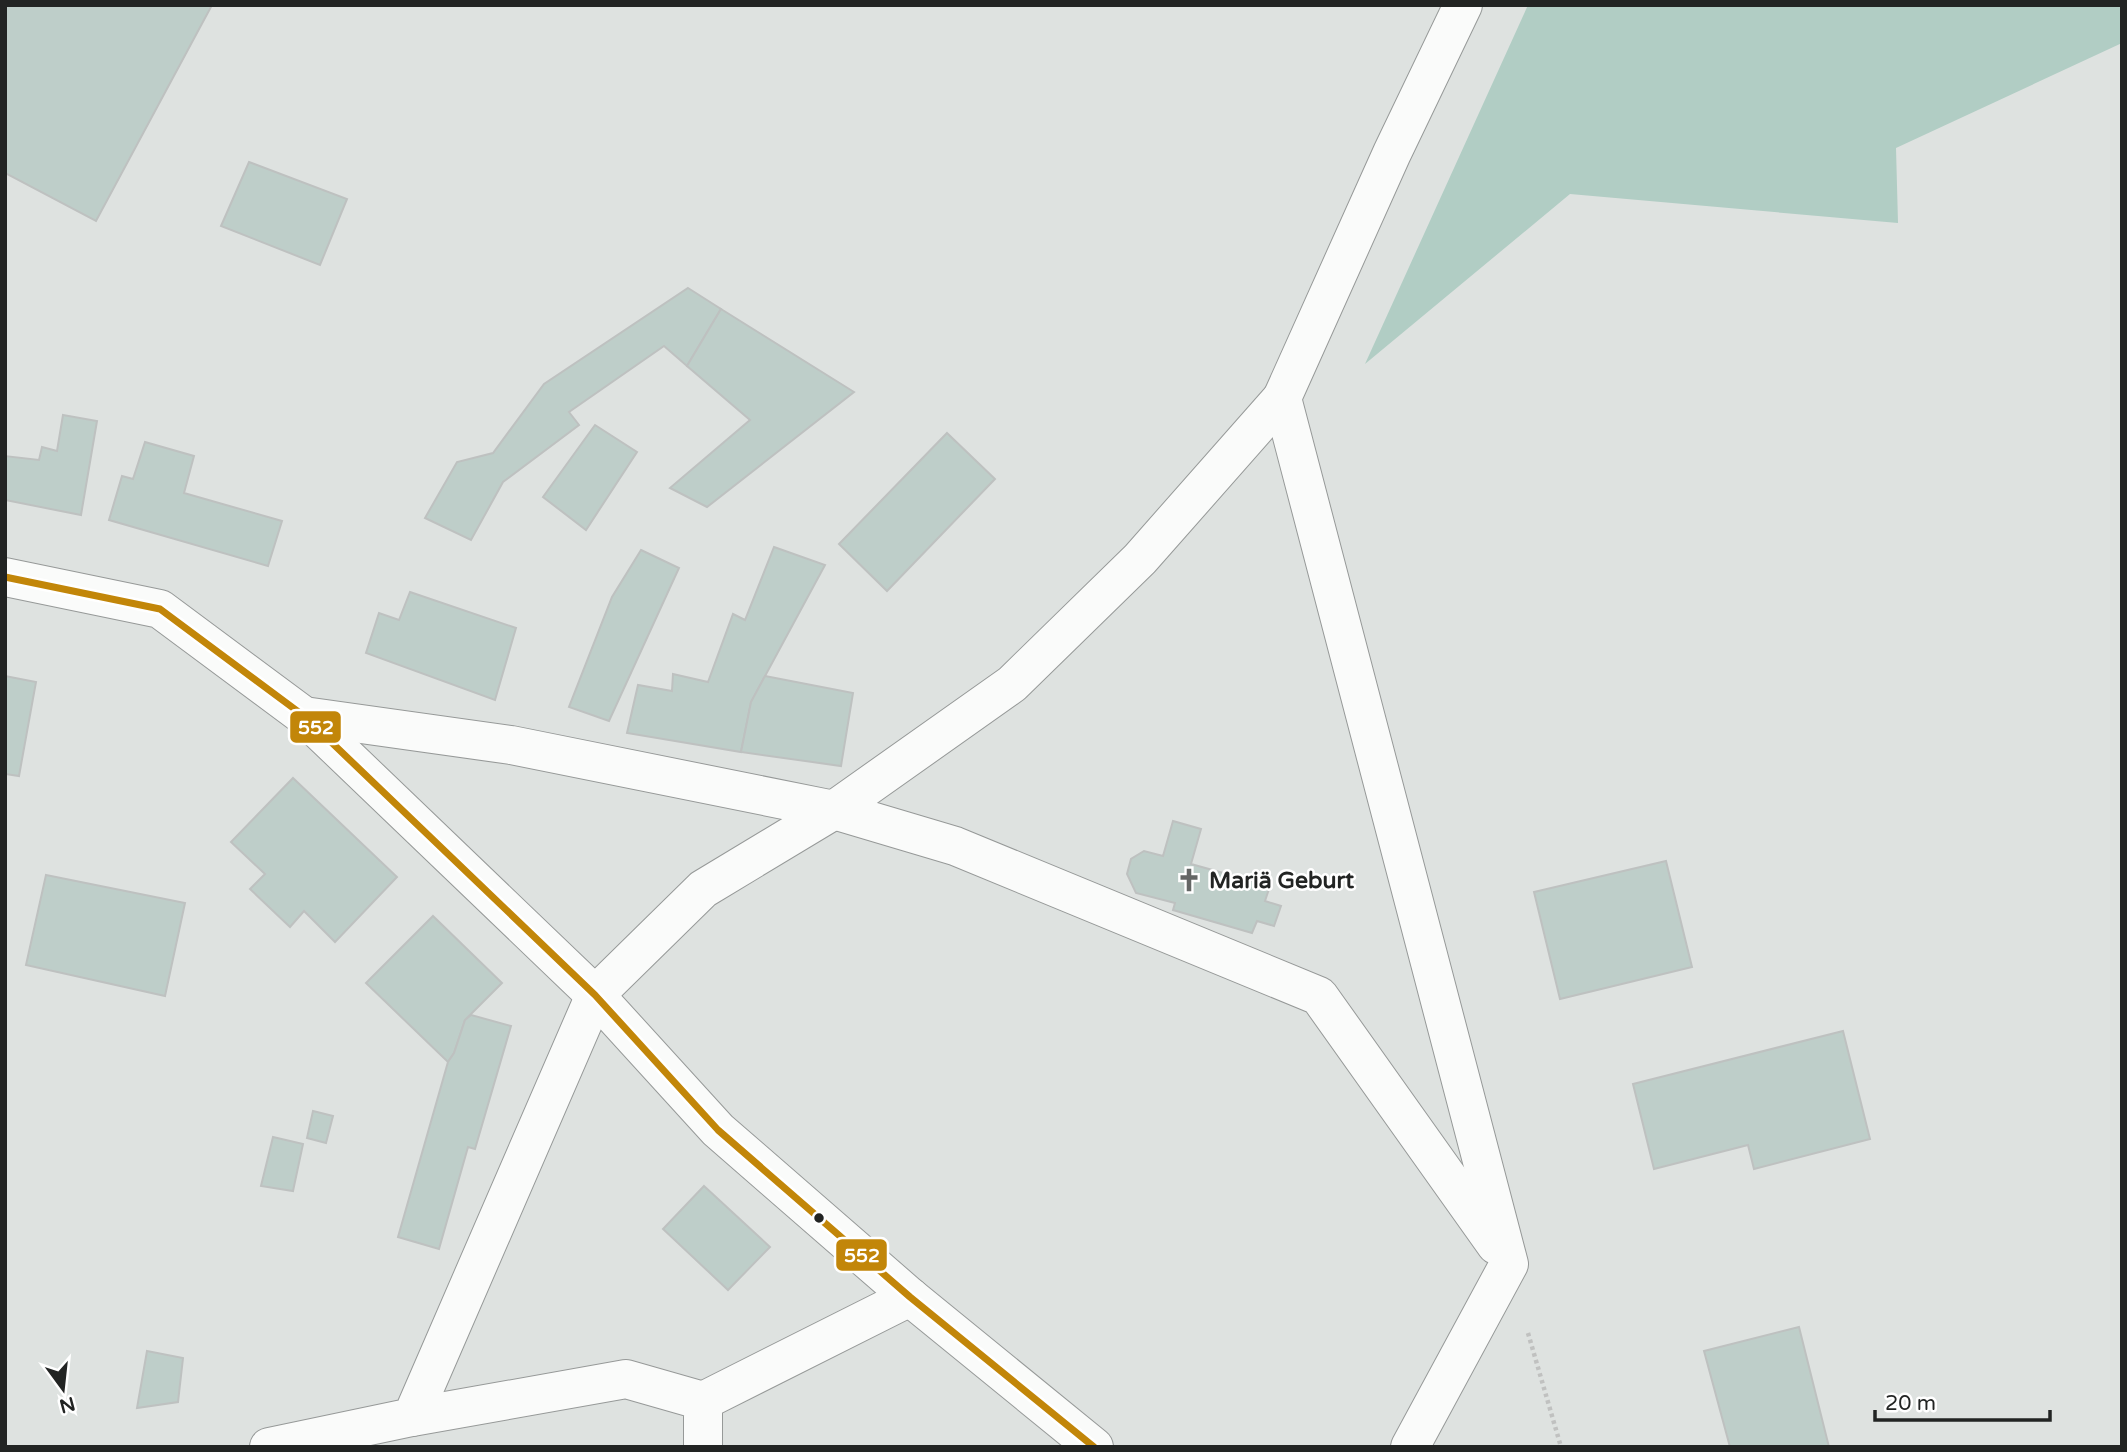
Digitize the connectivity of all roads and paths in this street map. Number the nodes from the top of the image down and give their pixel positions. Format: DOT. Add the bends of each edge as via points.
graph roads {
  1 [pos="1464,5"];
  2 [pos="1282,398"];
  3 [pos="5,576"];
  4 [pos="304,716"];
  5 [pos="834,810"];
  6 [pos="595,995"];
  7 [pos="1509,1264"];
  8 [pos="910,1297"];
  9 [pos="703,1401"];
  10 [pos="412,1417"];
  11 [pos="269,1447"];
  12 [pos="703,1447"];
  13 [pos="1094,1447"];
  14 [pos="1410,1447"];
  15 [pos="1561,1447"];
  1 -- 2 [label="street"];
  2 -- 5 [label="street" via="1139,559 1012,684"];
  2 -- 7 [label="street"];
  3 -- 4 [label="street" via="160,609"];
  4 -- 5 [label="street" via="512,745"];
  4 -- 6 [label="street"];
  5 -- 6 [label="street" via="703,889"];
  5 -- 7 [label="street" via="955,846 1319,996"];
  6 -- 8 [label="street" via="718,1130"];
  6 -- 10 [label="street"];
  7 -- 14 [label="street"];
  7 -- 15 [label="path"];
  8 -- 9 [label="street"];
  8 -- 13 [label="street"];
  9 -- 10 [label="street" via="626,1379"];
  9 -- 12 [label="street"];
  10 -- 11 [label="street"];
}
